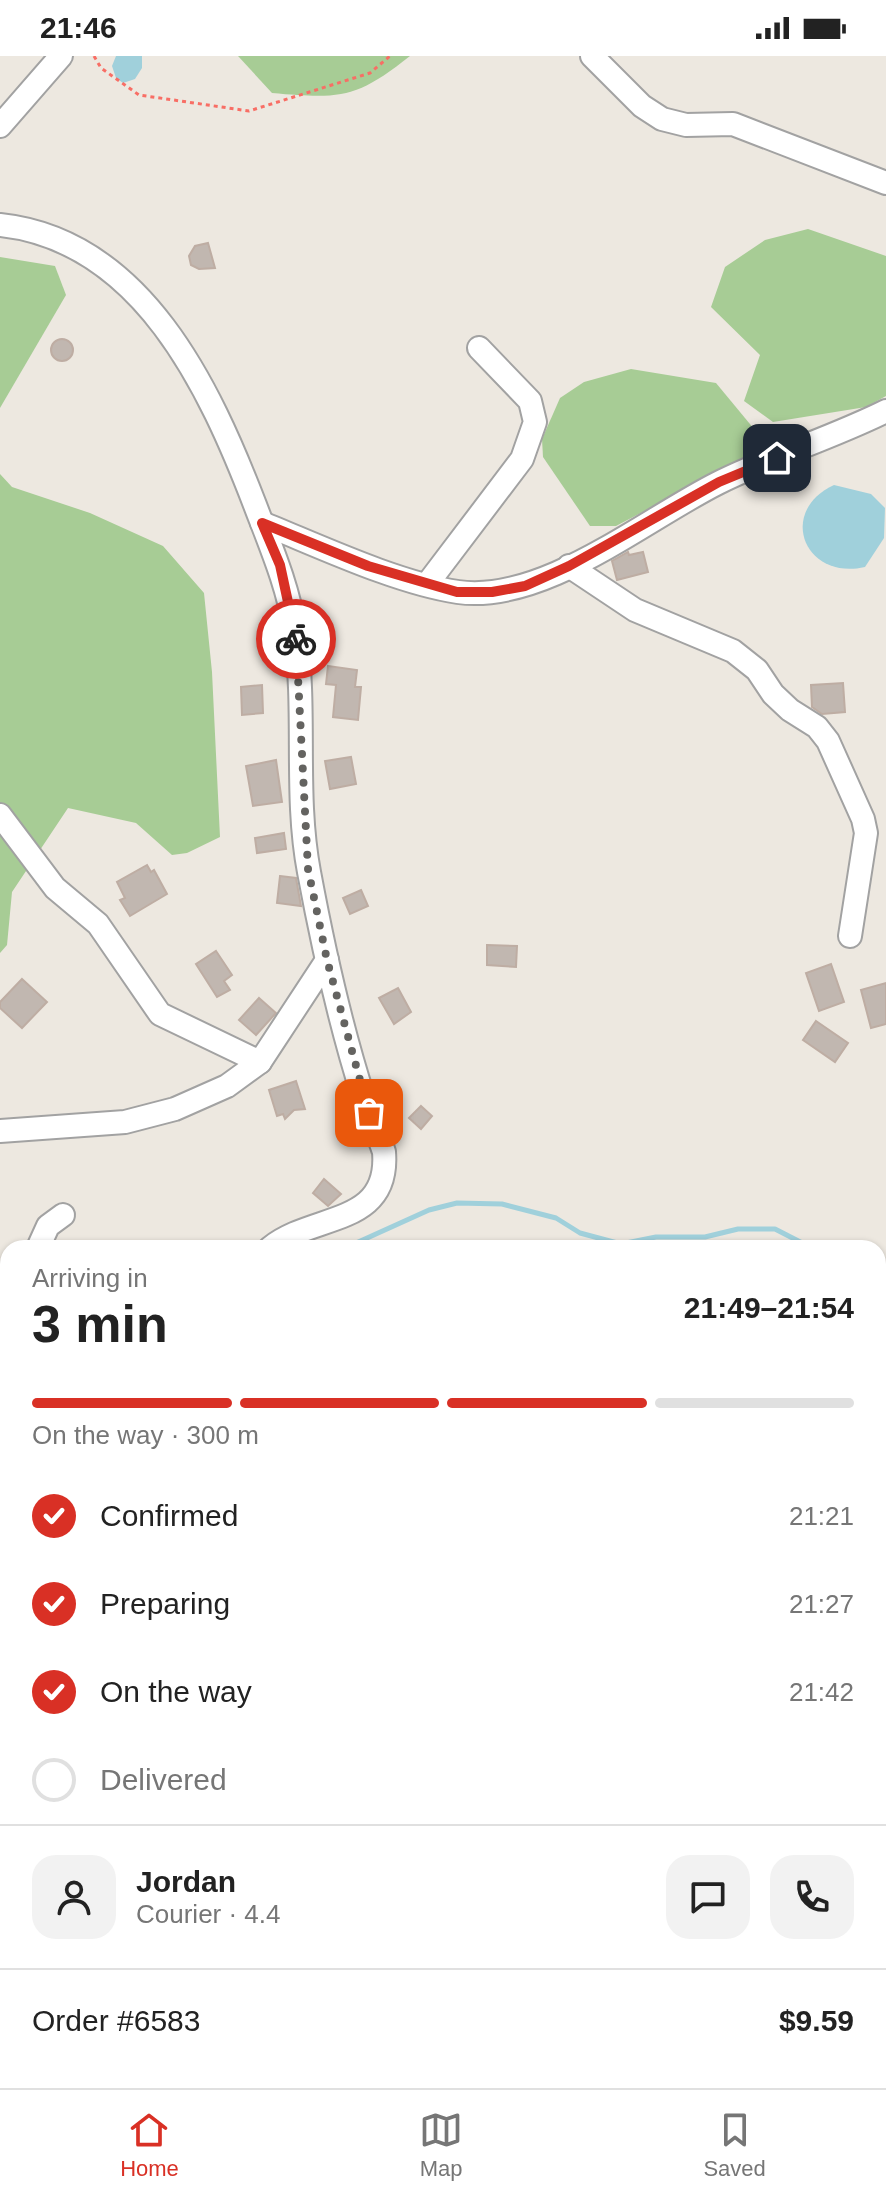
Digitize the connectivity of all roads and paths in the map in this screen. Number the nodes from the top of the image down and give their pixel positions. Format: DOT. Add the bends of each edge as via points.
graph roads {
  1 [pos="61,56"];
  2 [pos="94,56"];
  3 [pos="390,56"];
  4 [pos="592,56"];
  5 [pos="0,126"];
  6 [pos="886,183"];
  7 [pos="0,225"];
  8 [pos="479,348"];
  9 [pos="886,411"];
  10 [pos="262,523"];
  11 [pos="569,566"];
  12 [pos="428,583"];
  13 [pos="0,815"];
  14 [pos="850,936"];
  15 [pos="327,960"];
  16 [pos="260,1062"];
  17 [pos="0,1131"];
  18 [pos="63,1215"];
  19 [pos="42,1240"];
  20 [pos="284,1240"];
  1 -- 5 [label="street"];
  2 -- 3 [label="path" via="101,68 139,95 249,111 370,73"];
  4 -- 6 [label="street" via="662,119 686,125 733,124"];
  7 -- 10 [label="street" via="58,241 128,285 150,308 227,431"];
  8 -- 12 [label="street" via="530,401 535,422 522,459"];
  9 -- 11 [label="street" via="719,482"];
  10 -- 12 [label="street" via="368,566"];
  10 -- 15 [label="street" via="280,565 295,633 308,869"];
  11 -- 12 [label="street" via="525,586 492,592 457,592"];
  11 -- 14 [label="street" via="635,610 733,651 828,741 863,819 864,850"];
  13 -- 16 [label="street" via="55,888 98,924 160,1014"];
  15 -- 16 [label="street"];
  15 -- 20 [label="street" via="385,1167 382,1183 365,1205"];
  16 -- 17 [label="street" via="227,1086 138,1119"];
  18 -- 19 [label="street" via="48,1226"];
}
